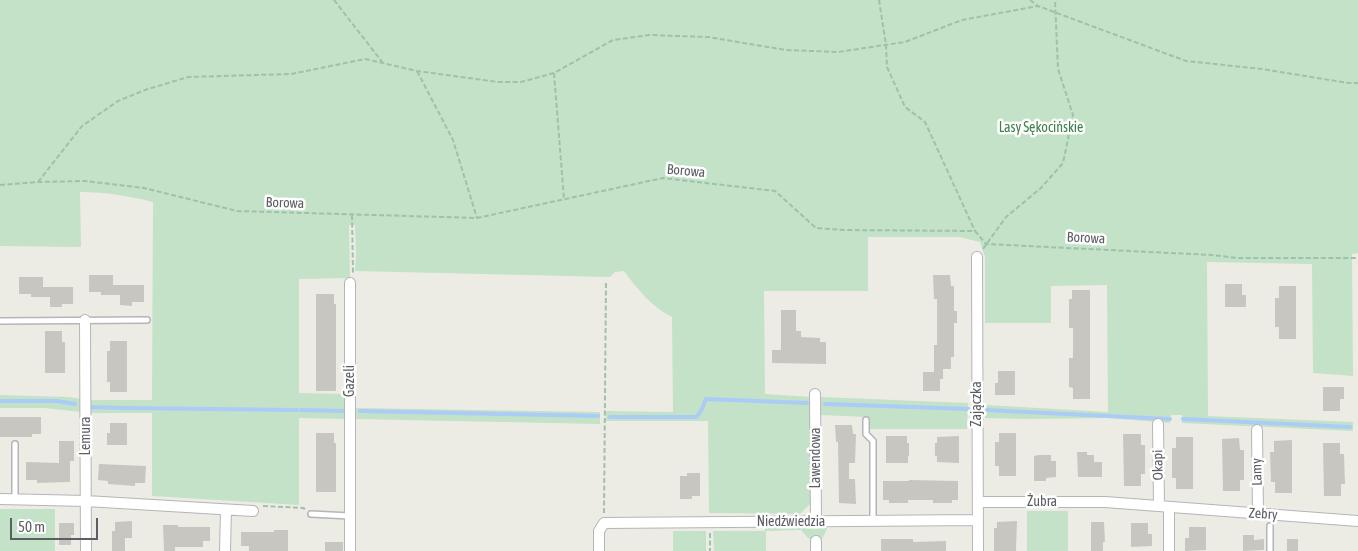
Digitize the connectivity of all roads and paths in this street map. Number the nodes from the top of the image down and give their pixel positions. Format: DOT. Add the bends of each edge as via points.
graph roads {
  1 [pos="334,0"];
  2 [pos="879,0"];
  3 [pos="1030,0"];
  4 [pos="1055,0"];
  5 [pos="1038,6"];
  6 [pos="1056,12"];
  7 [pos="886,44"];
  8 [pos="383,63"];
  9 [pos="417,71"];
  10 [pos="554,73"];
  11 [pos="1358,83"];
  12 [pos="38,182"];
  13 [pos="0,185"];
  14 [pos="564,199"];
  15 [pos="352,215"];
  16 [pos="477,218"];
  17 [pos="975,232"];
  18 [pos="986,244"];
  19 [pos="977,257"];
  20 [pos="1358,258"];
  21 [pos="606,281"];
  22 [pos="350,283"];
  23 [pos="85,320"];
  24 [pos="147,320"];
  25 [pos="0,321"];
  26 [pos="815,394"];
  27 [pos="866,420"];
  28 [pos="1158,424"];
  29 [pos="1257,430"];
  30 [pos="15,444"];
  31 [pos="0,499"];
  32 [pos="15,499"];
  33 [pos="86,501"];
  34 [pos="978,502"];
  35 [pos="1105,502"];
  36 [pos="1164,507"];
  37 [pos="226,510"];
  38 [pos="253,511"];
  39 [pos="1258,513"];
  40 [pos="311,514"];
  41 [pos="350,516"];
  42 [pos="873,520"];
  43 [pos="978,520"];
  44 [pos="816,521"];
  45 [pos="1358,521"];
  46 [pos="604,523"];
  47 [pos="710,523"];
  48 [pos="1270,526"];
  49 [pos="86,551"];
  50 [pos="225,551"];
  51 [pos="350,551"];
  52 [pos="599,551"];
  53 [pos="710,551"];
  54 [pos="978,551"];
  55 [pos="1169,551"];
  56 [pos="1270,551"];
  1 -- 8 [label="path"];
  2 -- 7 [label="path"];
  3 -- 5 [label="path"];
  4 -- 6 [label="path"];
  5 -- 6 [label="path"];
  5 -- 7 [label="path" via="962,20 905,42"];
  6 -- 11 [label="path" via="1186,61"];
  6 -- 18 [label="path" via="1058,69 1073,115 1063,163 1041,188 1006,217"];
  7 -- 10 [label="path" via="838,52 794,50 708,37 649,35 613,40"];
  7 -- 17 [label="path" via="888,67 905,107 925,122"];
  8 -- 9 [label="path"];
  8 -- 12 [label="path" via="365,59 291,74 188,77 145,90 118,102 82,126"];
  9 -- 10 [label="path" via="498,82 521,82"];
  9 -- 16 [label="path" via="453,140"];
  10 -- 14 [label="path"];
  12 -- 13 [label="path, Borowa"];
  12 -- 15 [label="path, Borowa" via="85,181 144,188 237,211"];
  14 -- 16 [label="path, Borowa"];
  14 -- 17 [label="path, Borowa" via="663,178 775,191 816,228"];
  15 -- 16 [label="path, Borowa"];
  15 -- 22 [label="path" via="353,283"];
  17 -- 18 [label="path"];
  18 -- 19 [label="path"];
  18 -- 20 [label="path, Borowa" via="1236,258"];
  19 -- 34 [label="street, Zajączka"];
  21 -- 46 [label="path"];
  22 -- 41 [label="street, Gazeli"];
  23 -- 24 [label="lane"];
  23 -- 25 [label="lane"];
  23 -- 33 [label="street, Lemura"];
  26 -- 44 [label="street, Lawendowa"];
  27 -- 42 [label="lane" via="866,434 873,442"];
  28 -- 36 [label="street, Okapi"];
  29 -- 39 [label="street, Lamy"];
  30 -- 32 [label="lane"];
  31 -- 32 [label="street"];
  32 -- 33 [label="street"];
  33 -- 37 [label="street"];
  33 -- 49 [label="street, Lemura"];
  34 -- 35 [label="street, Żubra"];
  34 -- 43 [label="street, Zajączka"];
  35 -- 36 [label="street, Zebry"];
  36 -- 39 [label="street, Zebry"];
  36 -- 55 [label="street"];
  37 -- 38 [label="street"];
  37 -- 50 [label="street"];
  38 -- 40 [label="path" via="262,506 303,508"];
  39 -- 45 [label="street, Zebry"];
  40 -- 41 [label="lane"];
  41 -- 51 [label="street, Gazeli"];
  42 -- 43 [label="street, Niedźwiedzia"];
  42 -- 44 [label="street, Niedźwiedzia"];
  43 -- 54 [label="street, Zajączka"];
  44 -- 47 [label="street, Niedźwiedzia"];
  46 -- 47 [label="street, Niedźwiedzia"];
  46 -- 52 [label="street" via="599,531"];
  47 -- 53 [label="path"];
  48 -- 56 [label="lane"];
}
